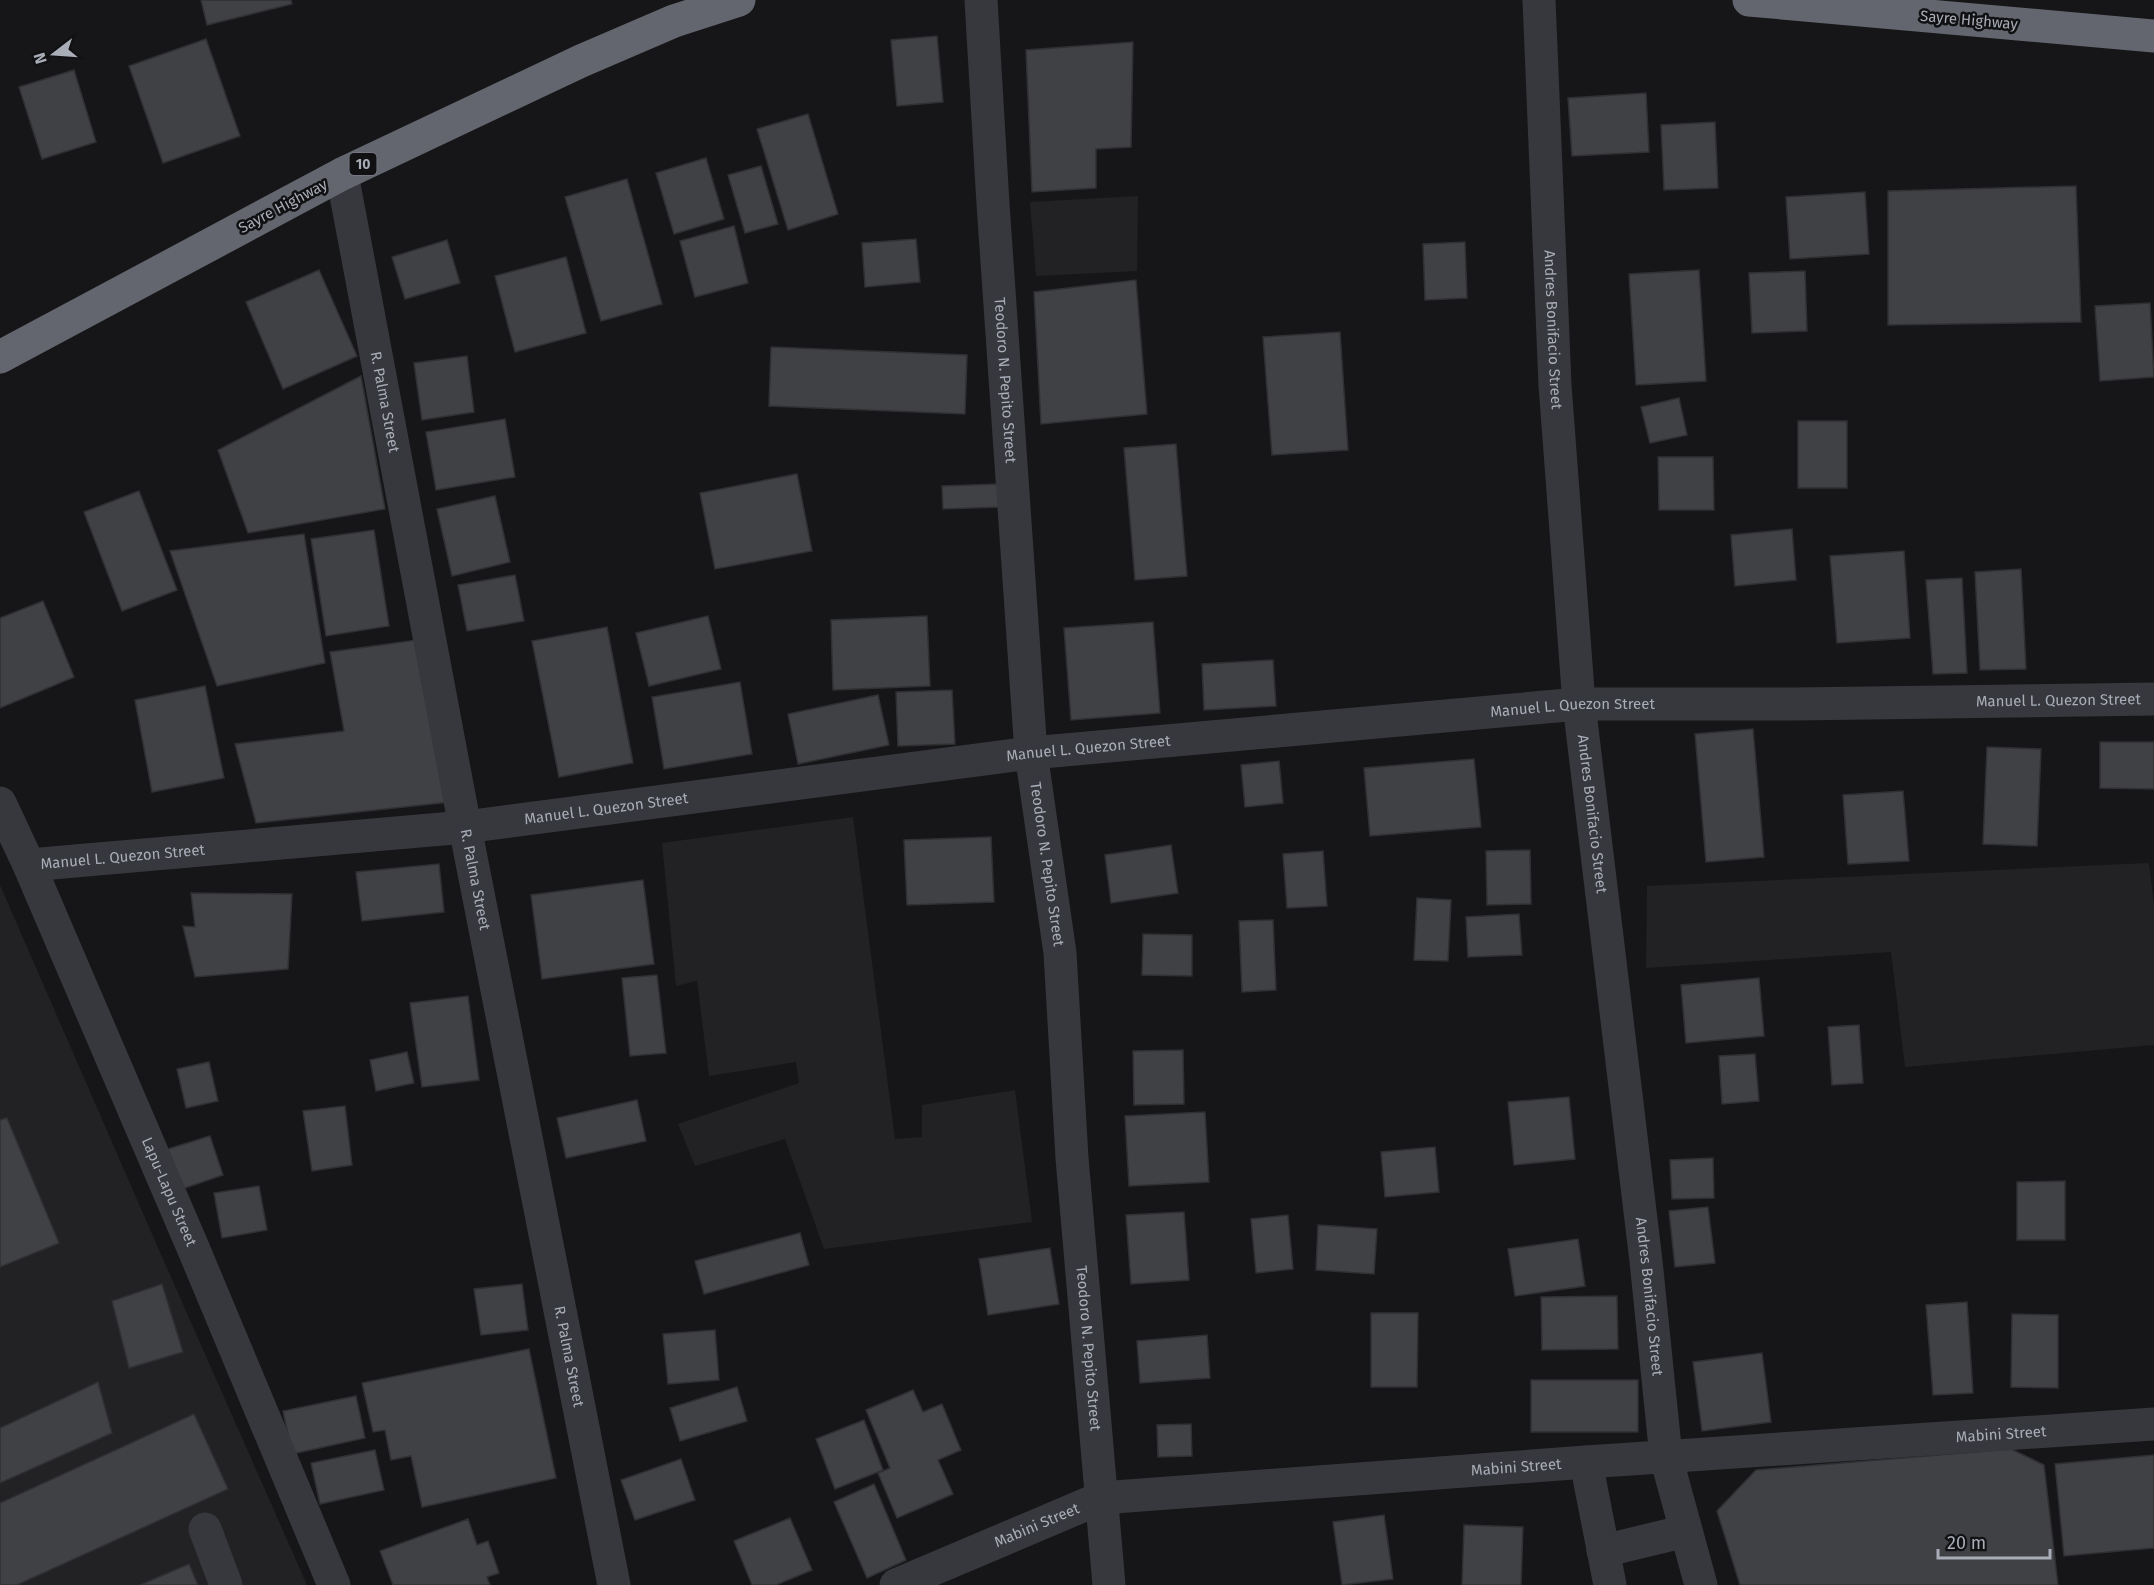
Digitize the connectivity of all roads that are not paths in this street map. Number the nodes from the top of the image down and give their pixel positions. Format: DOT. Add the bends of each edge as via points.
graph roads {
  1 [pos="739,0"];
  2 [pos="981,0"];
  3 [pos="1539,0"];
  4 [pos="1751,0"];
  5 [pos="2154,36"];
  6 [pos="342,174"];
  7 [pos="0,357"];
  8 [pos="2154,699"];
  9 [pos="1579,704"];
  10 [pos="1030,753"];
  11 [pos="0,803"];
  12 [pos="465,827"];
  13 [pos="29,865"];
  14 [pos="2154,1424"];
  15 [pos="1666,1457"];
  16 [pos="1586,1462"];
  17 [pos="1101,1498"];
  18 [pos="205,1529"];
  19 [pos="1686,1531"];
  20 [pos="1603,1551"];
  21 [pos="226,1585"];
  22 [pos="334,1585"];
  23 [pos="614,1585"];
  24 [pos="896,1585"];
  25 [pos="1109,1585"];
  26 [pos="1610,1585"];
  27 [pos="1701,1585"];
  1 -- 6 [label="highway, Sayre Highway / 10" via="674,21 581,61"];
  2 -- 10 [label="street, Teodoro N. Pepito Street"];
  3 -- 9 [label="street, Andres Bonifacio Street" via="1555,385"];
  4 -- 5 [label="highway, Sayre Highway"];
  6 -- 7 [label="highway, Sayre Highway / 10"];
  6 -- 12 [label="street, R. Palma Street"];
  8 -- 9 [label="street, Manuel L. Quezon Street"];
  9 -- 10 [label="street, Manuel L. Quezon Street"];
  9 -- 15 [label="street, Andres Bonifacio Street"];
  10 -- 12 [label="street, Manuel L. Quezon Street"];
  10 -- 17 [label="street, Teodoro N. Pepito Street" via="1060,953 1072,1158"];
  11 -- 13 [label="street, Lapu-Lapu Street"];
  12 -- 13 [label="street, Manuel L. Quezon Street"];
  12 -- 23 [label="street, R. Palma Street"];
  13 -- 22 [label="street, Lapu-Lapu Street"];
  14 -- 15 [label="street, Mabini Street"];
  15 -- 16 [label="street, Mabini Street"];
  15 -- 19 [label="street, Andres Bonifacio Street"];
  16 -- 17 [label="street, Mabini Street"];
  16 -- 20 [label="street"];
  17 -- 24 [label="street, Mabini Street"];
  17 -- 25 [label="street, Teodoro N. Pepito Street"];
  18 -- 21 [label="street"];
  19 -- 20 [label="street"];
  19 -- 27 [label="street, Andres Bonifacio Street"];
  20 -- 26 [label="street"];
}
